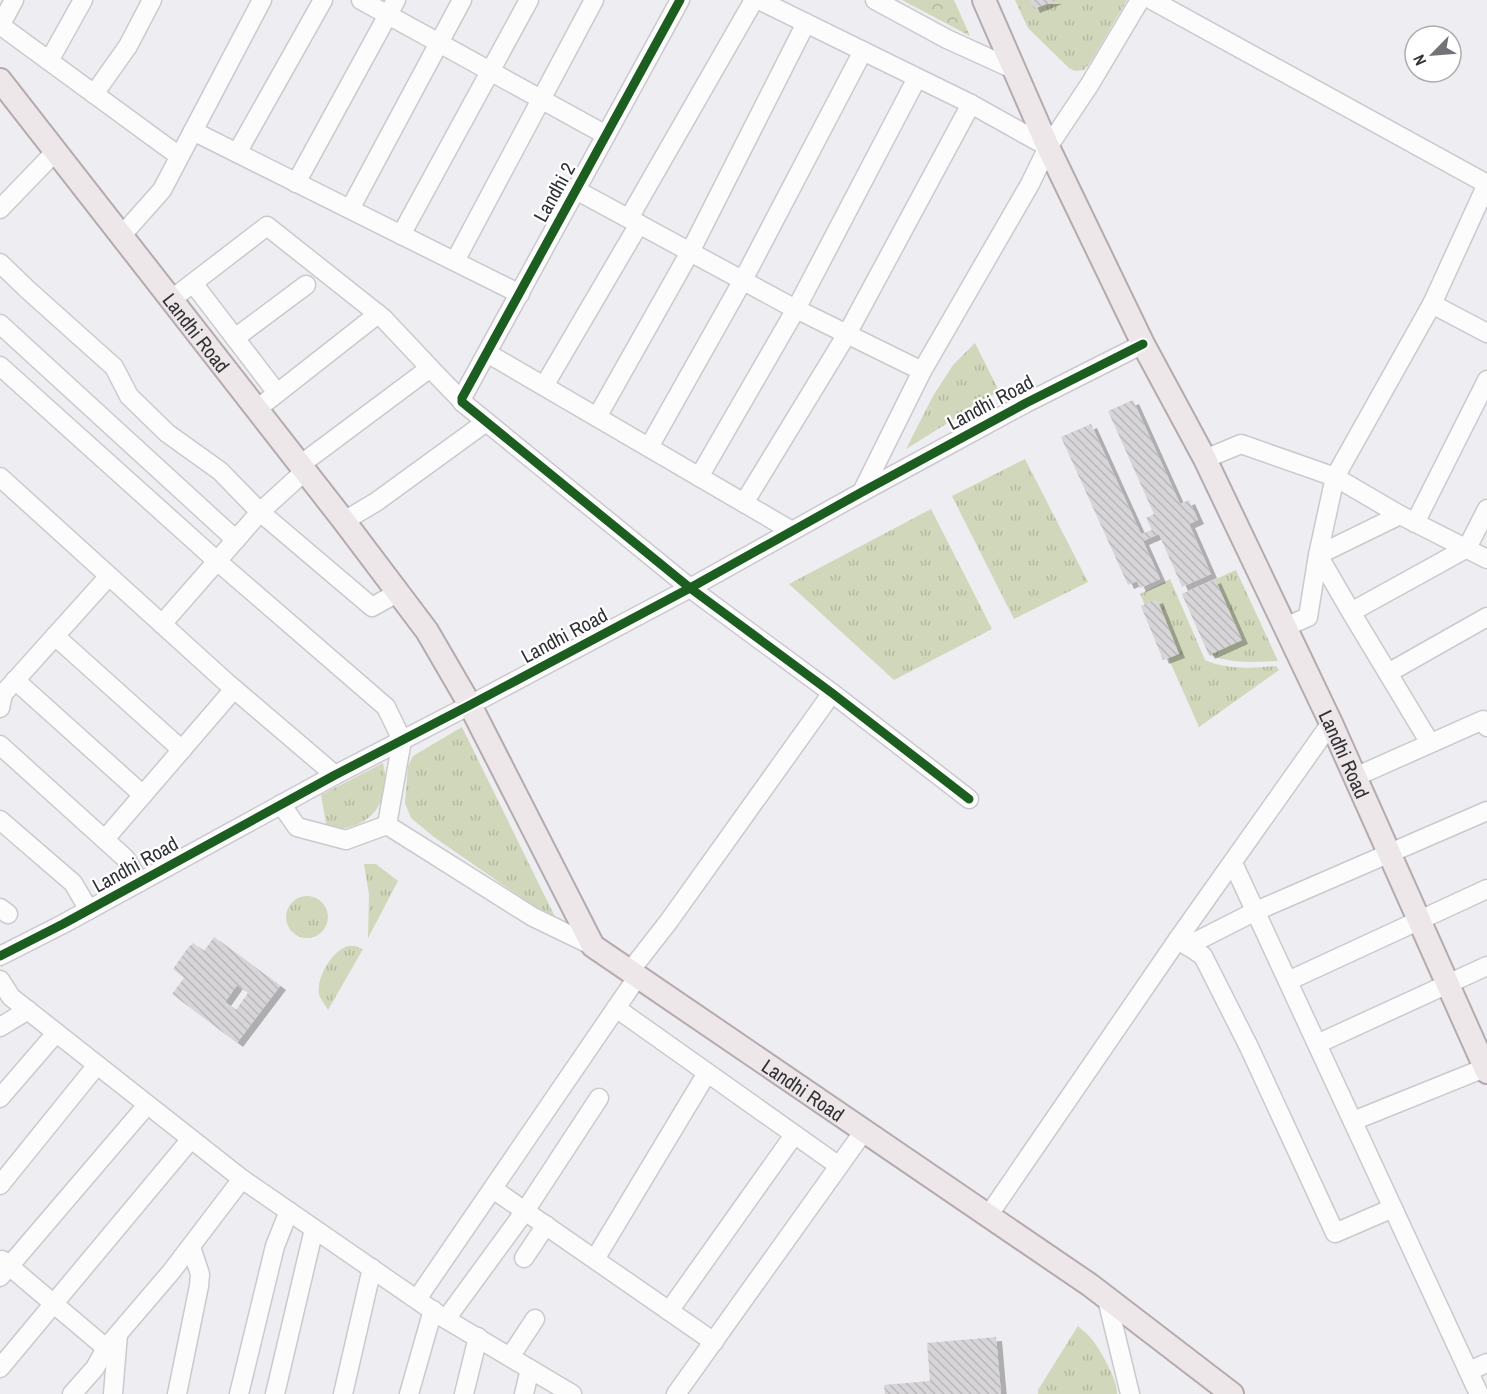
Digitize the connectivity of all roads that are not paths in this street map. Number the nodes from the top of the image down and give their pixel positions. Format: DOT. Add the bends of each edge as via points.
graph roads {
  1 [pos="14,0"];
  2 [pos="83,0"];
  3 [pos="152,0"];
  4 [pos="262,0"];
  5 [pos="323,0"];
  6 [pos="361,0"];
  7 [pos="462,0"];
  8 [pos="529,0"];
  9 [pos="594,0"];
  10 [pos="680,0"];
  11 [pos="754,0"];
  12 [pos="759,0"];
  13 [pos="875,0"];
  14 [pos="984,0"];
  15 [pos="1140,0"];
  16 [pos="1152,0"];
  17 [pos="392,8"];
  18 [pos="806,23"];
  19 [pos="0,25"];
  20 [pos="438,43"];
  21 [pos="863,51"];
  22 [pos="50,62"];
  23 [pos="1015,70"];
  24 [pos="491,72"];
  25 [pos="917,78"];
  26 [pos="0,80"];
  27 [pos="94,94"];
  28 [pos="542,100"];
  29 [pos="971,104"];
  30 [pos="193,131"];
  31 [pos="606,135"];
  32 [pos="1048,147"];
  33 [pos="56,151"];
  34 [pos="237,153"];
  35 [pos="180,156"];
  36 [pos="296,183"];
  37 [pos="1487,184"];
  38 [pos="576,190"];
  39 [pos="0,209"];
  40 [pos="350,209"];
  41 [pos="634,221"];
  42 [pos="122,235"];
  43 [pos="401,235"];
  44 [pos="690,252"];
  45 [pos="455,261"];
  46 [pos="0,263"];
  47 [pos="743,280"];
  48 [pos="193,283"];
  49 [pos="306,285"];
  50 [pos="520,294"];
  51 [pos="171,299"];
  52 [pos="1432,304"];
  53 [pos="796,309"];
  54 [pos="378,314"];
  55 [pos="0,324"];
  56 [pos="1487,333"];
  57 [pos="847,334"];
  58 [pos="234,338"];
  59 [pos="1143,344"];
  60 [pos="487,353"];
  61 [pos="0,366"];
  62 [pos="430,368"];
  63 [pos="921,371"];
  64 [pos="1487,380"];
  65 [pos="544,386"];
  66 [pos="277,393"];
  67 [pos="462,401"];
  68 [pos="257,409"];
  69 [pos="597,417"];
  70 [pos="486,422"];
  71 [pos="649,447"];
  72 [pos="1205,459"];
  73 [pos="303,468"];
  74 [pos="0,477"];
  75 [pos="699,477"];
  76 [pos="1335,477"];
  77 [pos="862,492"];
  78 [pos="744,503"];
  79 [pos="1487,509"];
  80 [pos="260,512"];
  81 [pos="1408,519"];
  82 [pos="344,521"];
  83 [pos="792,531"];
  84 [pos="236,540"];
  85 [pos="1467,549"];
  86 [pos="1318,555"];
  87 [pos="1487,559"];
  88 [pos="218,561"];
  89 [pos="109,576"];
  90 [pos="690,588"];
  91 [pos="397,593"];
  92 [pos="1351,612"];
  93 [pos="1487,617"];
  94 [pos="162,624"];
  95 [pos="1285,627"];
  96 [pos="55,636"];
  97 [pos="1388,673"];
  98 [pos="15,680"];
  99 [pos="234,689"];
  100 [pos="832,693"];
  101 [pos="470,705"];
  102 [pos="0,708"];
  103 [pos="1331,723"];
  104 [pos="1487,728"];
  105 [pos="402,740"];
  106 [pos="1430,743"];
  107 [pos="0,745"];
  108 [pos="182,750"];
  109 [pos="335,775"];
  110 [pos="1355,777"];
  111 [pos="143,795"];
  112 [pos="969,799"];
  113 [pos="281,804"];
  114 [pos="1487,811"];
  115 [pos="0,820"];
  116 [pos="387,825"];
  117 [pos="105,839"];
  118 [pos="1389,854"];
  119 [pos="1233,863"];
  120 [pos="140,882"];
  121 [pos="1487,889"];
  122 [pos="89,910"];
  123 [pos="1256,911"];
  124 [pos="1419,921"];
  125 [pos="1183,943"];
  126 [pos="593,946"];
  127 [pos="0,956"];
  128 [pos="1487,966"];
  129 [pos="634,974"];
  130 [pos="0,980"];
  131 [pos="1288,981"];
  132 [pos="1447,984"];
  133 [pos="616,1008"];
  134 [pos="27,1010"];
  135 [pos="0,1027"];
  136 [pos="56,1033"];
  137 [pos="1317,1044"];
  138 [pos="97,1065"];
  139 [pos="1486,1069"];
  140 [pos="707,1073"];
  141 [pos="0,1098"];
  142 [pos="599,1098"];
  143 [pos="147,1105"];
  144 [pos="1353,1121"];
  145 [pos="864,1131"];
  146 [pos="794,1135"];
  147 [pos="191,1139"];
  148 [pos="839,1166"];
  149 [pos="242,1179"];
  150 [pos="0,1185"];
  151 [pos="493,1189"];
  152 [pos="1393,1208"];
  153 [pos="289,1211"];
  154 [pos="525,1211"];
  155 [pos="988,1216"];
  156 [pos="546,1225"];
  157 [pos="315,1229"];
  158 [pos="190,1247"];
  159 [pos="524,1258"];
  160 [pos="595,1259"];
  161 [pos="3,1267"];
  162 [pos="372,1268"];
  163 [pos="417,1299"];
  164 [pos="1107,1299"];
  165 [pos="54,1304"];
  166 [pos="669,1311"];
  167 [pos="439,1314"];
  168 [pos="535,1319"];
  169 [pos="118,1334"];
  170 [pos="478,1337"];
  171 [pos="714,1342"];
  172 [pos="106,1348"];
  173 [pos="510,1357"];
  174 [pos="1487,1363"];
  175 [pos="0,1368"];
  176 [pos="530,1369"];
  177 [pos="1469,1371"];
  178 [pos="72,1394"];
  179 [pos="113,1394"];
  180 [pos="177,1394"];
  181 [pos="239,1394"];
  182 [pos="275,1394"];
  183 [pos="343,1394"];
  184 [pos="409,1394"];
  185 [pos="464,1394"];
  186 [pos="524,1394"];
  187 [pos="572,1394"];
  188 [pos="676,1394"];
  189 [pos="1130,1394"];
  190 [pos="1232,1394"];
  191 [pos="1479,1394"];
  1 -- 19 [label="street"];
  2 -- 22 [label="street"];
  3 -- 27 [label="street" via="128,46"];
  4 -- 30 [label="street"];
  5 -- 34 [label="street"];
  6 -- 17 [label="street"];
  7 -- 20 [label="street"];
  8 -- 24 [label="street"];
  9 -- 28 [label="street"];
  10 -- 31 [label="street, Landhi 2"];
  11 -- 41 [label="street"];
  12 -- 18 [label="street"];
  13 -- 23 [label="street"];
  14 -- 23 [label="main road, Landhi Road"];
  15 -- 32 [label="street"];
  16 -- 37 [label="street"];
  17 -- 20 [label="street"];
  17 -- 36 [label="street"];
  18 -- 21 [label="street"];
  18 -- 44 [label="street"];
  19 -- 22 [label="street"];
  20 -- 24 [label="street"];
  20 -- 40 [label="street"];
  21 -- 25 [label="street"];
  21 -- 47 [label="street"];
  22 -- 27 [label="street"];
  23 -- 32 [label="main road, Landhi Road"];
  24 -- 28 [label="street"];
  24 -- 43 [label="street"];
  25 -- 29 [label="street"];
  25 -- 53 [label="street"];
  26 -- 33 [label="main road, Landhi Road"];
  27 -- 35 [label="street"];
  28 -- 31 [label="street"];
  28 -- 45 [label="street"];
  29 -- 32 [label="street"];
  29 -- 57 [label="street"];
  30 -- 34 [label="street"];
  30 -- 35 [label="street"];
  31 -- 38 [label="street, Landhi 2"];
  32 -- 59 [label="main road, Landhi Road"];
  32 -- 63 [label="street"];
  33 -- 39 [label="street"];
  33 -- 42 [label="main road, Landhi Road"];
  34 -- 36 [label="street"];
  35 -- 42 [label="street" via="162,190"];
  36 -- 40 [label="street"];
  37 -- 52 [label="street"];
  38 -- 41 [label="street"];
  38 -- 50 [label="street, Landhi 2"];
  40 -- 43 [label="street"];
  41 -- 44 [label="street"];
  41 -- 65 [label="street"];
  42 -- 51 [label="main road, Landhi Road"];
  43 -- 45 [label="street"];
  44 -- 47 [label="street"];
  44 -- 69 [label="street"];
  45 -- 50 [label="street"];
  46 -- 80 [label="street" via="114,367 129,396 167,434 220,471"];
  47 -- 53 [label="street"];
  47 -- 71 [label="street"];
  48 -- 51 [label="street"];
  48 -- 54 [label="street" via="267,226"];
  48 -- 58 [label="street"];
  49 -- 58 [label="street"];
  50 -- 60 [label="street, Landhi 2"];
  51 -- 68 [label="main road, Landhi Road"];
  52 -- 56 [label="street"];
  52 -- 76 [label="street"];
  53 -- 57 [label="street"];
  53 -- 75 [label="street"];
  54 -- 62 [label="street"];
  54 -- 66 [label="street"];
  55 -- 84 [label="street"];
  57 -- 63 [label="street"];
  57 -- 78 [label="street"];
  58 -- 66 [label="street"];
  59 -- 72 [label="main road, Landhi Road"];
  59 -- 77 [label="street, Landhi Road"];
  60 -- 65 [label="street"];
  60 -- 67 [label="street, Landhi 2"];
  61 -- 88 [label="street"];
  62 -- 67 [label="street"];
  62 -- 73 [label="street"];
  63 -- 77 [label="street"];
  64 -- 81 [label="street"];
  65 -- 69 [label="street"];
  66 -- 68 [label="street"];
  67 -- 70 [label="street"];
  68 -- 73 [label="main road, Landhi Road"];
  69 -- 71 [label="street"];
  70 -- 82 [label="street"];
  70 -- 90 [label="street"];
  71 -- 75 [label="street"];
  72 -- 76 [label="street" via="1241,444"];
  72 -- 95 [label="main road, Landhi Road"];
  73 -- 80 [label="street"];
  73 -- 82 [label="main road, Landhi Road"];
  74 -- 89 [label="street"];
  75 -- 78 [label="street"];
  76 -- 81 [label="street"];
  76 -- 86 [label="street"];
  77 -- 83 [label="street, Landhi Road"];
  78 -- 83 [label="street"];
  79 -- 85 [label="street"];
  80 -- 84 [label="street"];
  80 -- 91 [label="street" via="372,607"];
  81 -- 85 [label="street"];
  81 -- 86 [label="street"];
  82 -- 91 [label="main road, Landhi Road"];
  83 -- 90 [label="street, Landhi Road"];
  84 -- 88 [label="street"];
  85 -- 87 [label="street"];
  85 -- 92 [label="street"];
  86 -- 92 [label="street"];
  86 -- 95 [label="street" via="1308,617"];
  88 -- 94 [label="street"];
  88 -- 105 [label="street" via="386,707"];
  89 -- 94 [label="street"];
  89 -- 96 [label="street"];
  90 -- 100 [label="street"];
  90 -- 101 [label="street, Landhi Road"];
  91 -- 101 [label="main road, Landhi Road" via="427,632"];
  92 -- 97 [label="street"];
  93 -- 97 [label="street"];
  94 -- 99 [label="street"];
  95 -- 103 [label="main road, Landhi Road"];
  96 -- 98 [label="street"];
  96 -- 108 [label="street"];
  97 -- 106 [label="street"];
  98 -- 102 [label="street" via="3,694"];
  98 -- 111 [label="street"];
  99 -- 108 [label="street"];
  99 -- 109 [label="street"];
  100 -- 112 [label="street"];
  100 -- 129 [label="street"];
  101 -- 105 [label="street, Landhi Road"];
  101 -- 126 [label="main road, Landhi Road"];
  103 -- 110 [label="main road, Landhi Road"];
  103 -- 119 [label="street"];
  104 -- 106 [label="street" via="1483,720"];
  105 -- 109 [label="street, Landhi Road"];
  105 -- 116 [label="street"];
  106 -- 110 [label="street"];
  107 -- 117 [label="street"];
  108 -- 111 [label="street"];
  109 -- 113 [label="street, Landhi Road"];
  110 -- 118 [label="main road, Landhi Road"];
  111 -- 117 [label="street"];
  113 -- 116 [label="street" via="297,827 346,840"];
  113 -- 120 [label="street, Landhi Road"];
  114 -- 118 [label="street"];
  115 -- 122 [label="street" via="73,883"];
  116 -- 126 [label="street" via="533,917"];
  117 -- 120 [label="street" via="125,858"];
  118 -- 123 [label="street"];
  118 -- 124 [label="main road, Landhi Road"];
  119 -- 123 [label="street"];
  119 -- 125 [label="street"];
  120 -- 122 [label="street, Landhi Road"];
  121 -- 124 [label="street"];
  122 -- 127 [label="street, Landhi Road"];
  123 -- 125 [label="street"];
  123 -- 131 [label="street"];
  124 -- 131 [label="street"];
  124 -- 132 [label="main road, Landhi Road"];
  125 -- 152 [label="street" via="1203,956 1335,1233"];
  125 -- 155 [label="street"];
  126 -- 129 [label="main road, Landhi Road"];
  128 -- 132 [label="street"];
  129 -- 133 [label="street"];
  129 -- 145 [label="main road, Landhi Road"];
  130 -- 134 [label="street" via="11,997"];
  131 -- 137 [label="street"];
  132 -- 137 [label="street"];
  132 -- 139 [label="main road, Landhi Road"];
  133 -- 140 [label="street"];
  133 -- 151 [label="street"];
  134 -- 135 [label="street"];
  134 -- 136 [label="street"];
  136 -- 138 [label="street"];
  136 -- 141 [label="street"];
  137 -- 144 [label="street"];
  138 -- 143 [label="street"];
  138 -- 150 [label="street"];
  139 -- 144 [label="street"];
  140 -- 146 [label="street"];
  140 -- 160 [label="street"];
  142 -- 154 [label="street"];
  143 -- 147 [label="street"];
  143 -- 161 [label="street"];
  144 -- 152 [label="street"];
  145 -- 148 [label="street"];
  145 -- 155 [label="main road, Landhi Road"];
  146 -- 148 [label="street"];
  146 -- 166 [label="street"];
  147 -- 149 [label="street"];
  147 -- 165 [label="street"];
  148 -- 171 [label="street"];
  149 -- 153 [label="street"];
  149 -- 158 [label="street"];
  151 -- 154 [label="street"];
  151 -- 163 [label="street"];
  152 -- 177 [label="street"];
  153 -- 157 [label="street"];
  153 -- 181 [label="street" via="275,1246"];
  154 -- 156 [label="street"];
  154 -- 167 [label="street"];
  155 -- 164 [label="main road, Landhi Road"];
  156 -- 159 [label="street"];
  156 -- 160 [label="street"];
  157 -- 162 [label="street"];
  157 -- 182 [label="street"];
  158 -- 169 [label="street"];
  158 -- 180 [label="street" via="200,1274 199,1286"];
  160 -- 166 [label="street"];
  161 -- 165 [label="street"];
  162 -- 163 [label="street"];
  162 -- 183 [label="street"];
  163 -- 167 [label="street"];
  164 -- 189 [label="street"];
  164 -- 190 [label="main road, Landhi Road"];
  165 -- 172 [label="street"];
  165 -- 175 [label="street"];
  166 -- 171 [label="street"];
  167 -- 170 [label="street"];
  167 -- 184 [label="street"];
  168 -- 173 [label="street"];
  169 -- 172 [label="street"];
  169 -- 179 [label="street"];
  170 -- 173 [label="street"];
  170 -- 185 [label="street"];
  171 -- 188 [label="street"];
  172 -- 178 [label="street" via="95,1368"];
  173 -- 176 [label="street"];
  174 -- 177 [label="street"];
  176 -- 186 [label="street"];
  176 -- 187 [label="street"];
  177 -- 191 [label="street"];
}
